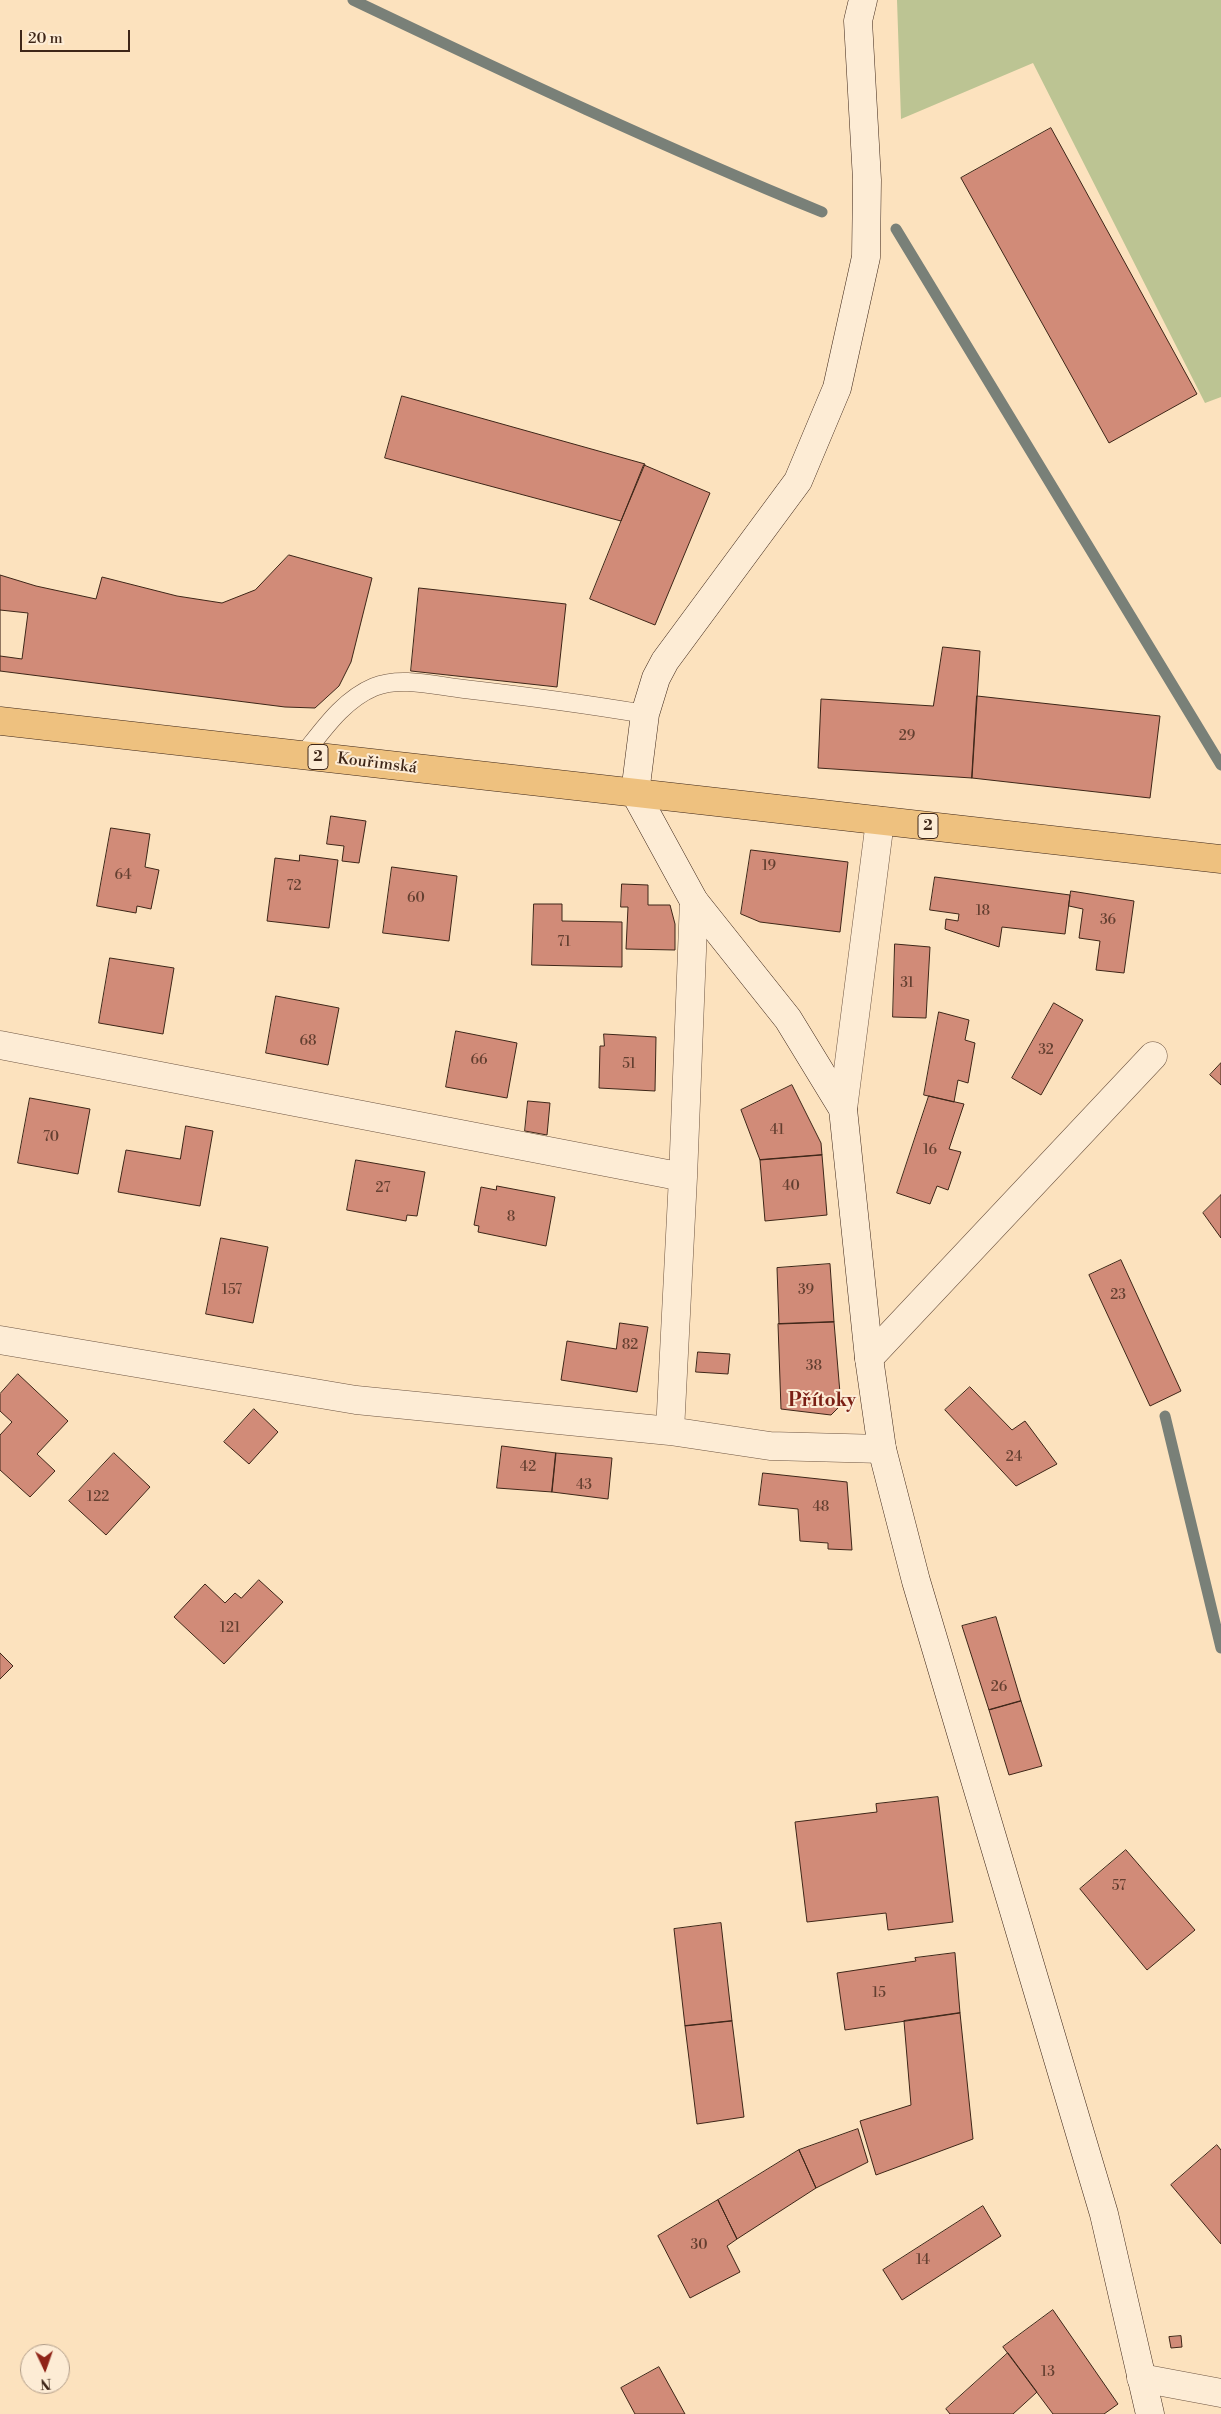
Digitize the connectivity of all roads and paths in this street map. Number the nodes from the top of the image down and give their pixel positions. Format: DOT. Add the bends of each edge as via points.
graph roads {
  1 [pos="863,0"];
  2 [pos="645,714"];
  3 [pos="0,721"];
  4 [pos="303,755"];
  5 [pos="635,793"];
  6 [pos="880,821"];
  7 [pos="1221,859"];
  8 [pos="694,901"];
  9 [pos="0,1046"];
  10 [pos="1153,1056"];
  11 [pos="843,1109"];
  12 [pos="682,1177"];
  13 [pos="0,1340"];
  14 [pos="869,1358"];
  15 [pos="670,1431"];
  16 [pos="882,1449"];
  17 [pos="1142,2378"];
  18 [pos="1221,2393"];
  19 [pos="1150,2414"];
  1 -- 2 [label="street" via="858,21 867,180 866,257 837,388 798,481 665,661"];
  2 -- 4 [label="lane" via="416,683 385,684 359,695 336,715"];
  2 -- 5 [label="street"];
  3 -- 4 [label="main road, Kouřimská / 2"];
  4 -- 5 [label="main road, Kouřimská / 2"];
  5 -- 6 [label="main road, 2"];
  5 -- 8 [label="street"];
  6 -- 7 [label="main road, 2"];
  6 -- 11 [label="street"];
  8 -- 11 [label="street" via="788,1019"];
  8 -- 12 [label="street"];
  9 -- 12 [label="street"];
  10 -- 14 [label="street"];
  11 -- 14 [label="street"];
  12 -- 15 [label="street"];
  13 -- 15 [label="street" via="356,1400"];
  14 -- 16 [label="street"];
  15 -- 16 [label="street" via="770,1446"];
  16 -- 17 [label="street" via="916,1581 1104,2214"];
  17 -- 18 [label="street"];
  17 -- 19 [label="street"];
}
